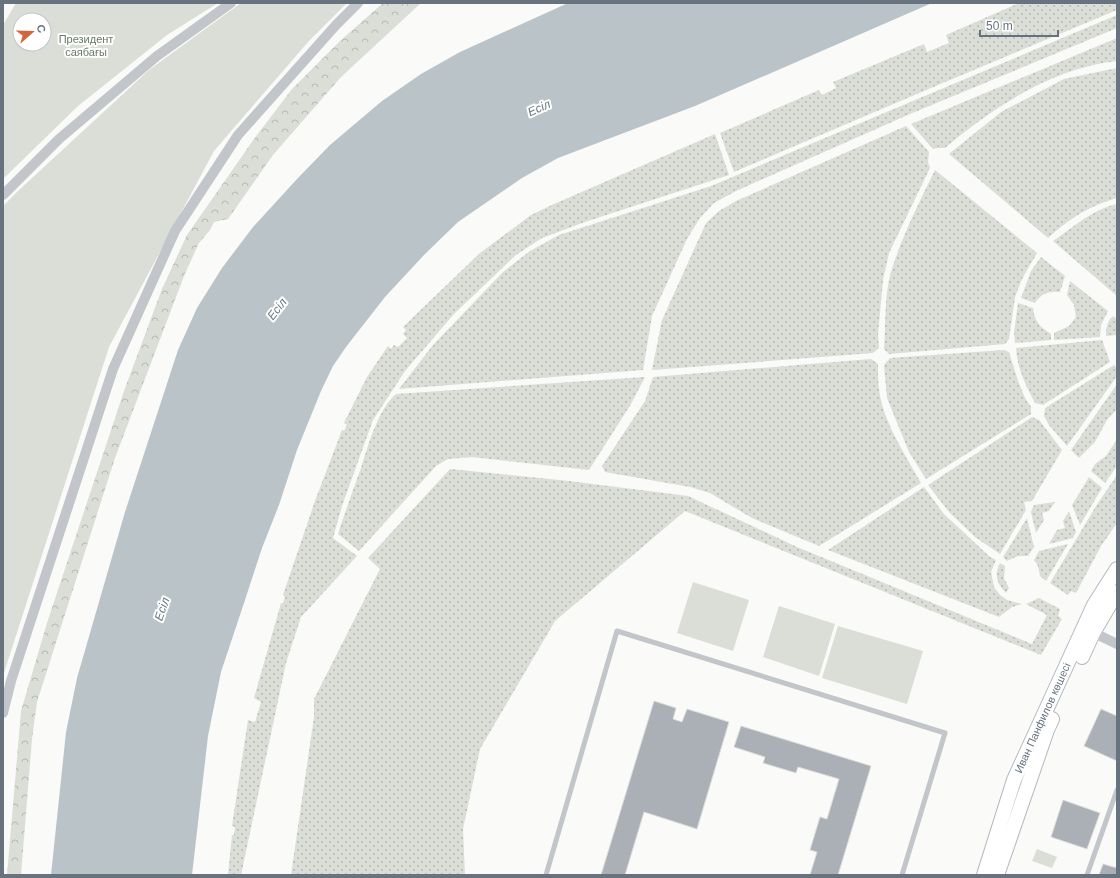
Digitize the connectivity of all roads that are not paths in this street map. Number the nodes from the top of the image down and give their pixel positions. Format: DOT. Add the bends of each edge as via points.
graph roads {
  1 [pos="231,3"];
  2 [pos="358,3"];
  3 [pos="3,195"];
  4 [pos="1117,569"];
  5 [pos="1117,592"];
  6 [pos="1089,630"];
  7 [pos="1117,644"];
  8 [pos="3,713"];
  9 [pos="1117,790"];
  10 [pos="546,875"];
  11 [pos="902,875"];
  12 [pos="984,875"];
  13 [pos="997,875"];
  14 [pos="1087,875"];
  1 -- 3 [label="street" via="156,56 59,139"];
  2 -- 8 [label="street" via="238,135 175,231 113,369 11,681"];
  4 -- 6 [label="street, Иван Панфилов көшесі" via="1094,605"];
  5 -- 6 [label="street, Иван Панфилов көшесі"];
  6 -- 7 [label="street"];
  6 -- 12 [label="street, Иван Панфилов көшесі" via="1014,780"];
  6 -- 13 [label="street, Иван Панфилов көшесі" via="1047,730"];
  9 -- 14 [label="lane"];
  10 -- 11 [label="lane" via="617,631 945,733"];
}
